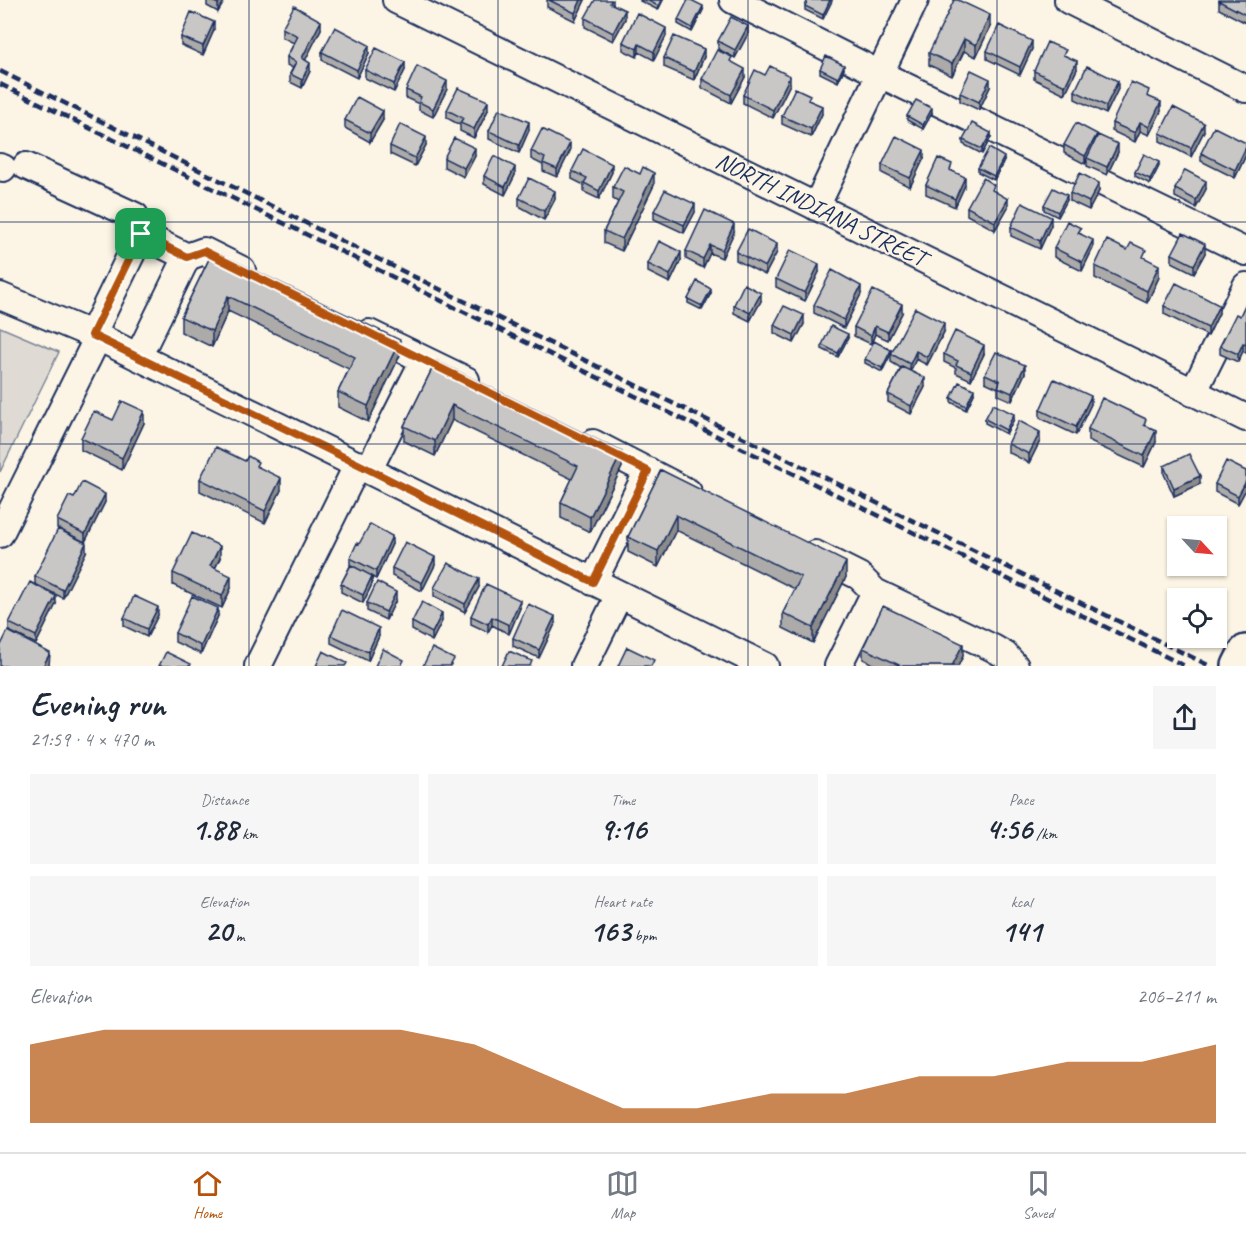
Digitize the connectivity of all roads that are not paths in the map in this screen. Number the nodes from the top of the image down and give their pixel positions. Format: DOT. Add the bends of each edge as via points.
graph roads {
  1 [pos="396,0"];
  2 [pos="733,0"];
  3 [pos="915,0"];
  4 [pos="1068,0"];
  5 [pos="1112,5"];
  6 [pos="880,74"];
  7 [pos="1246,89"];
  8 [pos="10,167"];
  9 [pos="816,207"];
  10 [pos="141,234"];
  11 [pos="1246,252"];
  12 [pos="187,257"];
  13 [pos="267,282"];
  14 [pos="1246,286"];
  15 [pos="0,296"];
  16 [pos="351,324"];
  17 [pos="95,336"];
  18 [pos="138,357"];
  19 [pos="424,360"];
  20 [pos="488,391"];
  21 [pos="1193,393"];
  22 [pos="1246,418"];
  23 [pos="573,433"];
  24 [pos="364,467"];
  25 [pos="648,471"];
  26 [pos="712,504"];
  27 [pos="0,534"];
  28 [pos="796,545"];
  29 [pos="593,582"];
  30 [pos="875,592"];
  31 [pos="619,594"];
  32 [pos="1246,652"];
  33 [pos="258,666"];
  34 [pos="584,666"];
  35 [pos="765,666"];
  36 [pos="838,666"];
  37 [pos="1015,666"];
  38 [pos="1239,666"];
  1 -- 9 [label="street, NORTH INDIANA STREET"];
  2 -- 6 [label="street"];
  3 -- 6 [label="street"];
  4 -- 5 [label="street"];
  5 -- 7 [label="street"];
  6 -- 9 [label="street"];
  6 -- 11 [label="street"];
  8 -- 10 [label="street" via="135,216"];
  9 -- 21 [label="street, NORTH INDIANA STREET"];
  10 -- 12 [label="street"];
  10 -- 17 [label="street"];
  12 -- 13 [label="street" via="204,251"];
  12 -- 18 [label="street"];
  14 -- 21 [label="street"];
  15 -- 17 [label="street"];
  16 -- 19 [label="street"];
  17 -- 18 [label="street"];
  17 -- 27 [label="street"];
  18 -- 24 [label="street"];
  19 -- 20 [label="street"];
  19 -- 24 [label="street"];
  21 -- 22 [label="street, NORTH INDIANA STREET"];
  23 -- 25 [label="street"];
  24 -- 29 [label="street"];
  24 -- 33 [label="street"];
  25 -- 26 [label="street"];
  25 -- 29 [label="street"];
  28 -- 30 [label="street" via="859,576"];
  29 -- 31 [label="street"];
  30 -- 36 [label="street"];
  30 -- 37 [label="street" via="993,648"];
  31 -- 34 [label="street"];
  31 -- 35 [label="street"];
  32 -- 38 [label="main road"];
}
